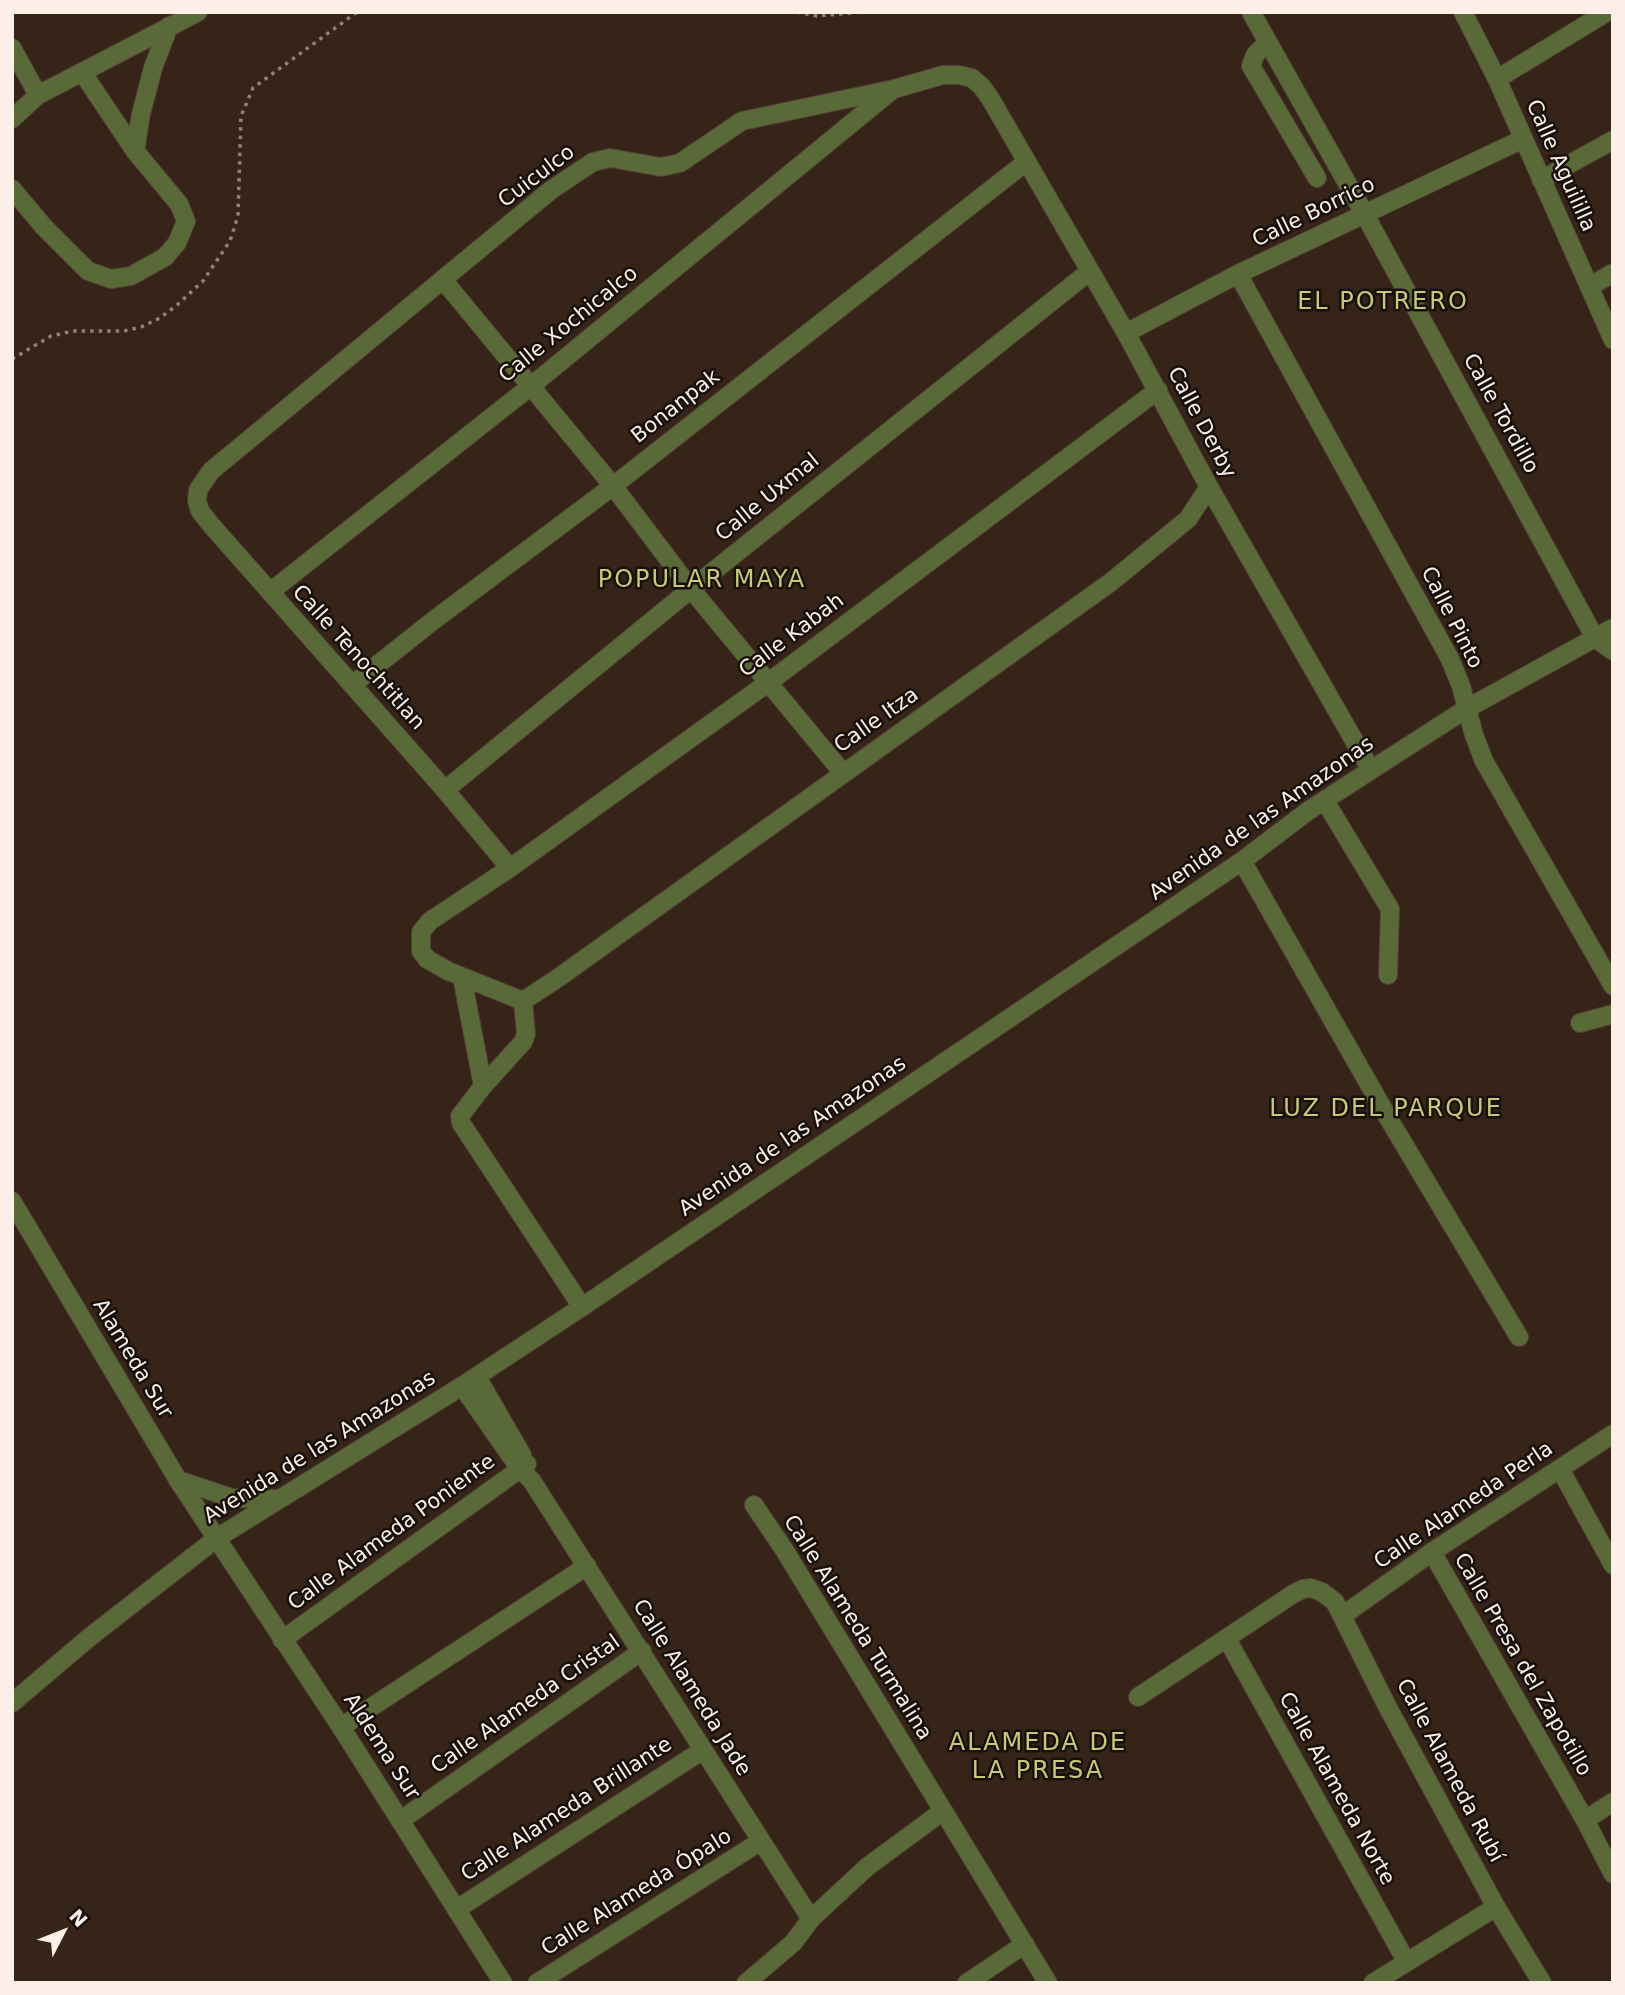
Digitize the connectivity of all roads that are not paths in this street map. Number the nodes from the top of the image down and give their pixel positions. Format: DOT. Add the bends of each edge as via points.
graph roads {
  1 [pos="198,12"];
  2 [pos="1251,12"];
  3 [pos="1463,12"];
  4 [pos="1607,12"];
  5 [pos="169,26"];
  6 [pos="1268,42"];
  7 [pos="12,48"];
  8 [pos="82,72"];
  9 [pos="1497,79"];
  10 [pos="894,89"];
  11 [pos="38,95"];
  12 [pos="989,98"];
  13 [pos="12,119"];
  14 [pos="1523,139"];
  15 [pos="1613,140"];
  16 [pos="135,151"];
  17 [pos="1026,162"];
  18 [pos="1317,178"];
  19 [pos="1541,180"];
  20 [pos="12,189"];
  21 [pos="1364,213"];
  22 [pos="1090,271"];
  23 [pos="1613,273"];
  24 [pos="1238,274"];
  25 [pos="444,281"];
  26 [pos="1589,288"];
  27 [pos="1126,333"];
  28 [pos="1613,341"];
  29 [pos="531,386"];
  30 [pos="1157,390"];
  31 [pos="211,471"];
  32 [pos="613,486"];
  33 [pos="1209,487"];
  34 [pos="691,589"];
  35 [pos="270,593"];
  36 [pos="1613,628"];
  37 [pos="1595,638"];
  38 [pos="1613,651"];
  39 [pos="769,682"];
  40 [pos="352,685"];
  41 [pos="1466,709"];
  42 [pos="1371,770"];
  43 [pos="843,773"];
  44 [pos="445,790"];
  45 [pos="1325,801"];
  46 [pos="1242,861"];
  47 [pos="510,868"];
  48 [pos="1388,975"];
  49 [pos="462,977"];
  50 [pos="1613,986"];
  51 [pos="523,1001"];
  52 [pos="1613,1014"];
  53 [pos="1580,1023"];
  54 [pos="483,1086"];
  55 [pos="12,1200"];
  56 [pos="582,1307"];
  57 [pos="1519,1337"];
  58 [pos="469,1382"];
  59 [pos="1613,1434"];
  60 [pos="1560,1469"];
  61 [pos="526,1471"];
  62 [pos="178,1480"];
  63 [pos="276,1499"];
  64 [pos="754,1505"];
  65 [pos="217,1538"];
  66 [pos="1432,1552"];
  67 [pos="1613,1565"];
  68 [pos="587,1566"];
  69 [pos="1342,1616"];
  70 [pos="1227,1639"];
  71 [pos="282,1640"];
  72 [pos="642,1651"];
  73 [pos="1138,1697"];
  74 [pos="12,1703"];
  75 [pos="341,1727"];
  76 [pos="703,1749"];
  77 [pos="1613,1802"];
  78 [pos="943,1811"];
  79 [pos="401,1820"];
  80 [pos="1585,1820"];
  81 [pos="761,1841"];
  82 [pos="1613,1874"];
  83 [pos="1496,1907"];
  84 [pos="457,1909"];
  85 [pos="811,1919"];
  86 [pos="1025,1944"];
  87 [pos="1406,1961"];
  88 [pos="503,1983"];
  89 [pos="537,1983"];
  90 [pos="746,1983"];
  91 [pos="967,1983"];
  92 [pos="1048,1983"];
  93 [pos="1373,1983"];
  94 [pos="1542,1983"];
  1 -- 5 [label="street"];
  2 -- 6 [label="street, Calle Tordillo"];
  3 -- 9 [label="street, Calle Aguililla"];
  4 -- 9 [label="street"];
  5 -- 8 [label="street"];
  5 -- 16 [label="street" via="153,68"];
  6 -- 18 [label="street" via="1251,65"];
  6 -- 21 [label="street, Calle Tordillo"];
  7 -- 11 [label="street"];
  8 -- 11 [label="street"];
  8 -- 16 [label="street"];
  9 -- 14 [label="street, Calle Aguililla"];
  10 -- 12 [label="street, Cuiculco" via="959,75 972,78"];
  10 -- 25 [label="street, Cuiculco" via="741,121 680,163 661,166 610,158 593,162 551,190"];
  10 -- 29 [label="street, Calle Xochicalco"];
  11 -- 13 [label="street"];
  12 -- 17 [label="street, Calle Derby"];
  14 -- 19 [label="street, Calle Aguililla"];
  14 -- 21 [label="street, Calle Borrico"];
  15 -- 19 [label="street"];
  16 -- 20 [label="street" via="178,204 186,221 165,257 131,276 111,279 88,271"];
  17 -- 22 [label="street, Calle Derby"];
  17 -- 32 [label="street, Bonanpak"];
  19 -- 26 [label="street, Calle Aguililla"];
  21 -- 24 [label="street, Calle Borrico"];
  21 -- 37 [label="street, Calle Tordillo"];
  22 -- 27 [label="street, Calle Derby"];
  22 -- 34 [label="street, Calle Uxmal"];
  23 -- 26 [label="street"];
  24 -- 27 [label="street, Calle Borrico"];
  24 -- 41 [label="street, Calle Pinto" via="1450,659"];
  25 -- 29 [label="street"];
  25 -- 31 [label="street, Cuiculco"];
  26 -- 28 [label="street, Calle Aguililla"];
  27 -- 30 [label="street, Calle Derby"];
  29 -- 32 [label="street"];
  29 -- 35 [label="street, Calle Xochicalco"];
  30 -- 33 [label="street, Calle Derby"];
  30 -- 39 [label="street, Calle Kabah"];
  31 -- 35 [label="street, Calle Tenochtitlan" via="198,490 200,511"];
  32 -- 34 [label="street"];
  32 -- 40 [label="street, Bonanpak"];
  33 -- 42 [label="street, Calle Derby"];
  33 -- 43 [label="street, Calle Itza" via="1188,519 1111,582"];
  34 -- 39 [label="street"];
  34 -- 44 [label="street, Calle Uxmal"];
  35 -- 40 [label="street, Calle Tenochtitlan"];
  36 -- 37 [label="street, Avenida de las Amazonas"];
  37 -- 38 [label="street"];
  37 -- 41 [label="street, Avenida de las Amazonas"];
  39 -- 43 [label="street"];
  39 -- 47 [label="street, Calle Kabah"];
  40 -- 44 [label="street, Calle Tenochtitlan"];
  41 -- 42 [label="street, Avenida de las Amazonas"];
  41 -- 50 [label="street, Calle Pinto" via="1485,761"];
  42 -- 45 [label="street, Avenida de las Amazonas"];
  43 -- 51 [label="street, Calle Itza"];
  44 -- 47 [label="street, Calle Tenochtitlan"];
  45 -- 46 [label="street, Avenida de las Amazonas"];
  45 -- 48 [label="street" via="1390,909"];
  46 -- 56 [label="street, Avenida de las Amazonas"];
  46 -- 57 [label="street"];
  47 -- 49 [label="street, Calle Kabah" via="447,908 421,932 421,951 427,959"];
  49 -- 51 [label="street"];
  49 -- 54 [label="street"];
  51 -- 54 [label="street" via="523,1042"];
  52 -- 53 [label="street"];
  54 -- 56 [label="street" via="460,1116 464,1131"];
  55 -- 62 [label="street, Alameda Sur"];
  56 -- 58 [label="street, Avenida de las Amazonas"];
  58 -- 61 [label="street, Calle Alameda Jade"];
  58 -- 63 [label="street, Avenida de las Amazonas"];
  59 -- 60 [label="street, Calle Alameda Perla"];
  60 -- 66 [label="street, Calle Alameda Perla"];
  60 -- 67 [label="street"];
  61 -- 68 [label="street, Calle Alameda Jade"];
  61 -- 71 [label="street, Calle Alameda Poniente"];
  62 -- 63 [label="street" via="232,1497"];
  62 -- 65 [label="street, Alameda Sur"];
  63 -- 65 [label="street, Avenida de las Amazonas"];
  64 -- 78 [label="street, Calle Alameda Turmalina"];
  65 -- 71 [label="street, Aldema Sur"];
  65 -- 74 [label="street, Avenida de las Amazonas"];
  66 -- 69 [label="street, Calle Alameda Perla"];
  66 -- 80 [label="street, Calle Presa del Zapotillo"];
  68 -- 72 [label="street, Calle Alameda Jade"];
  68 -- 75 [label="street"];
  69 -- 70 [label="street, Calle Alameda Rubí" via="1335,1602 1322,1592 1303,1589"];
  69 -- 83 [label="street, Calle Alameda Rubí"];
  70 -- 73 [label="street"];
  70 -- 87 [label="street, Calle Alameda Norte"];
  71 -- 75 [label="street, Aldema Sur"];
  72 -- 76 [label="street, Calle Alameda Jade"];
  72 -- 79 [label="street, Calle Alameda Cristal"];
  75 -- 79 [label="street, Aldema Sur"];
  76 -- 81 [label="street, Calle Alameda Jade"];
  76 -- 84 [label="street, Calle Alameda Brillante"];
  77 -- 80 [label="street"];
  78 -- 85 [label="street" via="867,1867"];
  78 -- 86 [label="street, Calle Alameda Turmalina"];
  79 -- 84 [label="street, Aldema Sur"];
  80 -- 82 [label="street, Calle Presa del Zapotillo"];
  81 -- 85 [label="street, Calle Alameda Jade"];
  81 -- 89 [label="street, Calle Alameda Ópalo"];
  83 -- 87 [label="street"];
  83 -- 94 [label="street, Calle Alameda Rubí"];
  84 -- 88 [label="street, Aldema Sur"];
  85 -- 90 [label="street" via="793,1943"];
  86 -- 91 [label="street"];
  86 -- 92 [label="street, Calle Alameda Turmalina"];
  87 -- 93 [label="street"];
}
